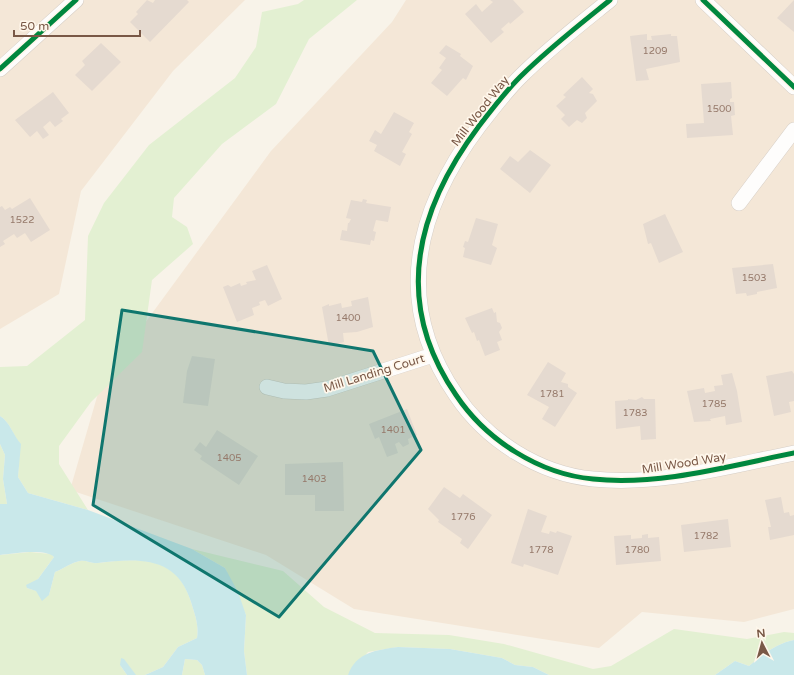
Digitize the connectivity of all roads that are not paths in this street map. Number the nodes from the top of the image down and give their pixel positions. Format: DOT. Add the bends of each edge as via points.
graph roads {
  1 [pos="76,0"];
  2 [pos="610,0"];
  3 [pos="703,0"];
  4 [pos="0,69"];
  5 [pos="794,87"];
  6 [pos="794,130"];
  7 [pos="739,203"];
  8 [pos="433,355"];
  9 [pos="266,387"];
  10 [pos="794,453"];
  1 -- 4 [label="street"];
  2 -- 8 [label="street, Mill Wood Way" via="550,48 518,78 461,150 444,180 423,232 419,262 422,315"];
  3 -- 5 [label="street"];
  6 -- 7 [label="street"];
  8 -- 9 [label="street, Mill Landing Court" via="328,389 306,392"];
  8 -- 10 [label="street, Mill Wood Way" via="446,381 482,427 523,456 562,473 623,482 656,480"];
}
